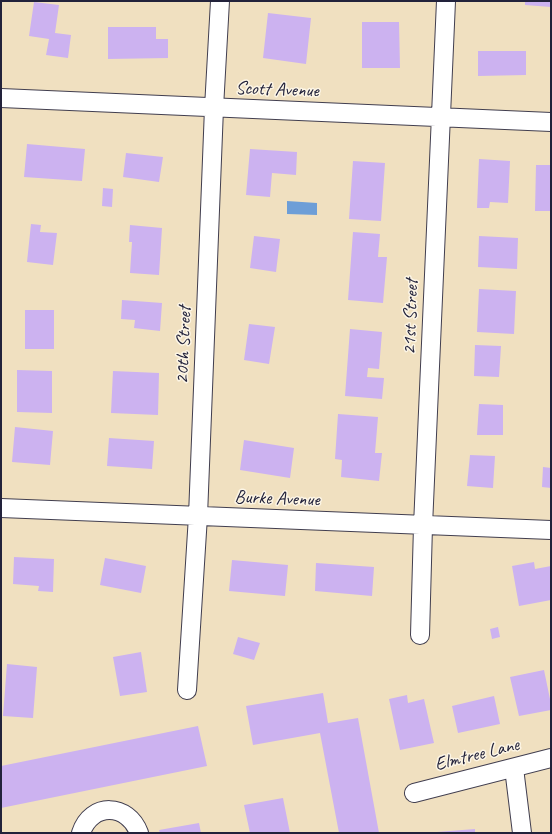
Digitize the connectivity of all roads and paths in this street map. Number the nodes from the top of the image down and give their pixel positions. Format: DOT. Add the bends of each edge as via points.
graph roads {
  1 [pos="220,1"];
  2 [pos="446,1"];
  3 [pos="1,98"];
  4 [pos="214,108"];
  5 [pos="441,117"];
  6 [pos="551,122"];
  7 [pos="1,508"];
  8 [pos="198,516"];
  9 [pos="424,526"];
  10 [pos="551,530"];
  11 [pos="420,635"];
  12 [pos="188,690"];
  13 [pos="551,758"];
  14 [pos="514,768"];
  15 [pos="414,793"];
  16 [pos="81,833"];
  17 [pos="139,833"];
  18 [pos="522,833"];
  1 -- 4 [label="street, 20th Street"];
  2 -- 5 [label="street, 21st Street"];
  3 -- 4 [label="street, Scott Avenue"];
  4 -- 5 [label="street, Scott Avenue"];
  4 -- 8 [label="street, 20th Street"];
  5 -- 6 [label="street, Scott Avenue"];
  5 -- 9 [label="street, 21st Street"];
  7 -- 8 [label="street, Burke Avenue"];
  8 -- 9 [label="street, Burke Avenue"];
  8 -- 12 [label="street, 20th Street"];
  9 -- 10 [label="street, Burke Avenue"];
  9 -- 11 [label="street, 21st Street"];
  13 -- 14 [label="street, Elmtree Lane"];
  14 -- 15 [label="street, Elmtree Lane"];
  14 -- 18 [label="street"];
  16 -- 17 [label="street" via="90,817 101,811 113,810 134,821"];
}
